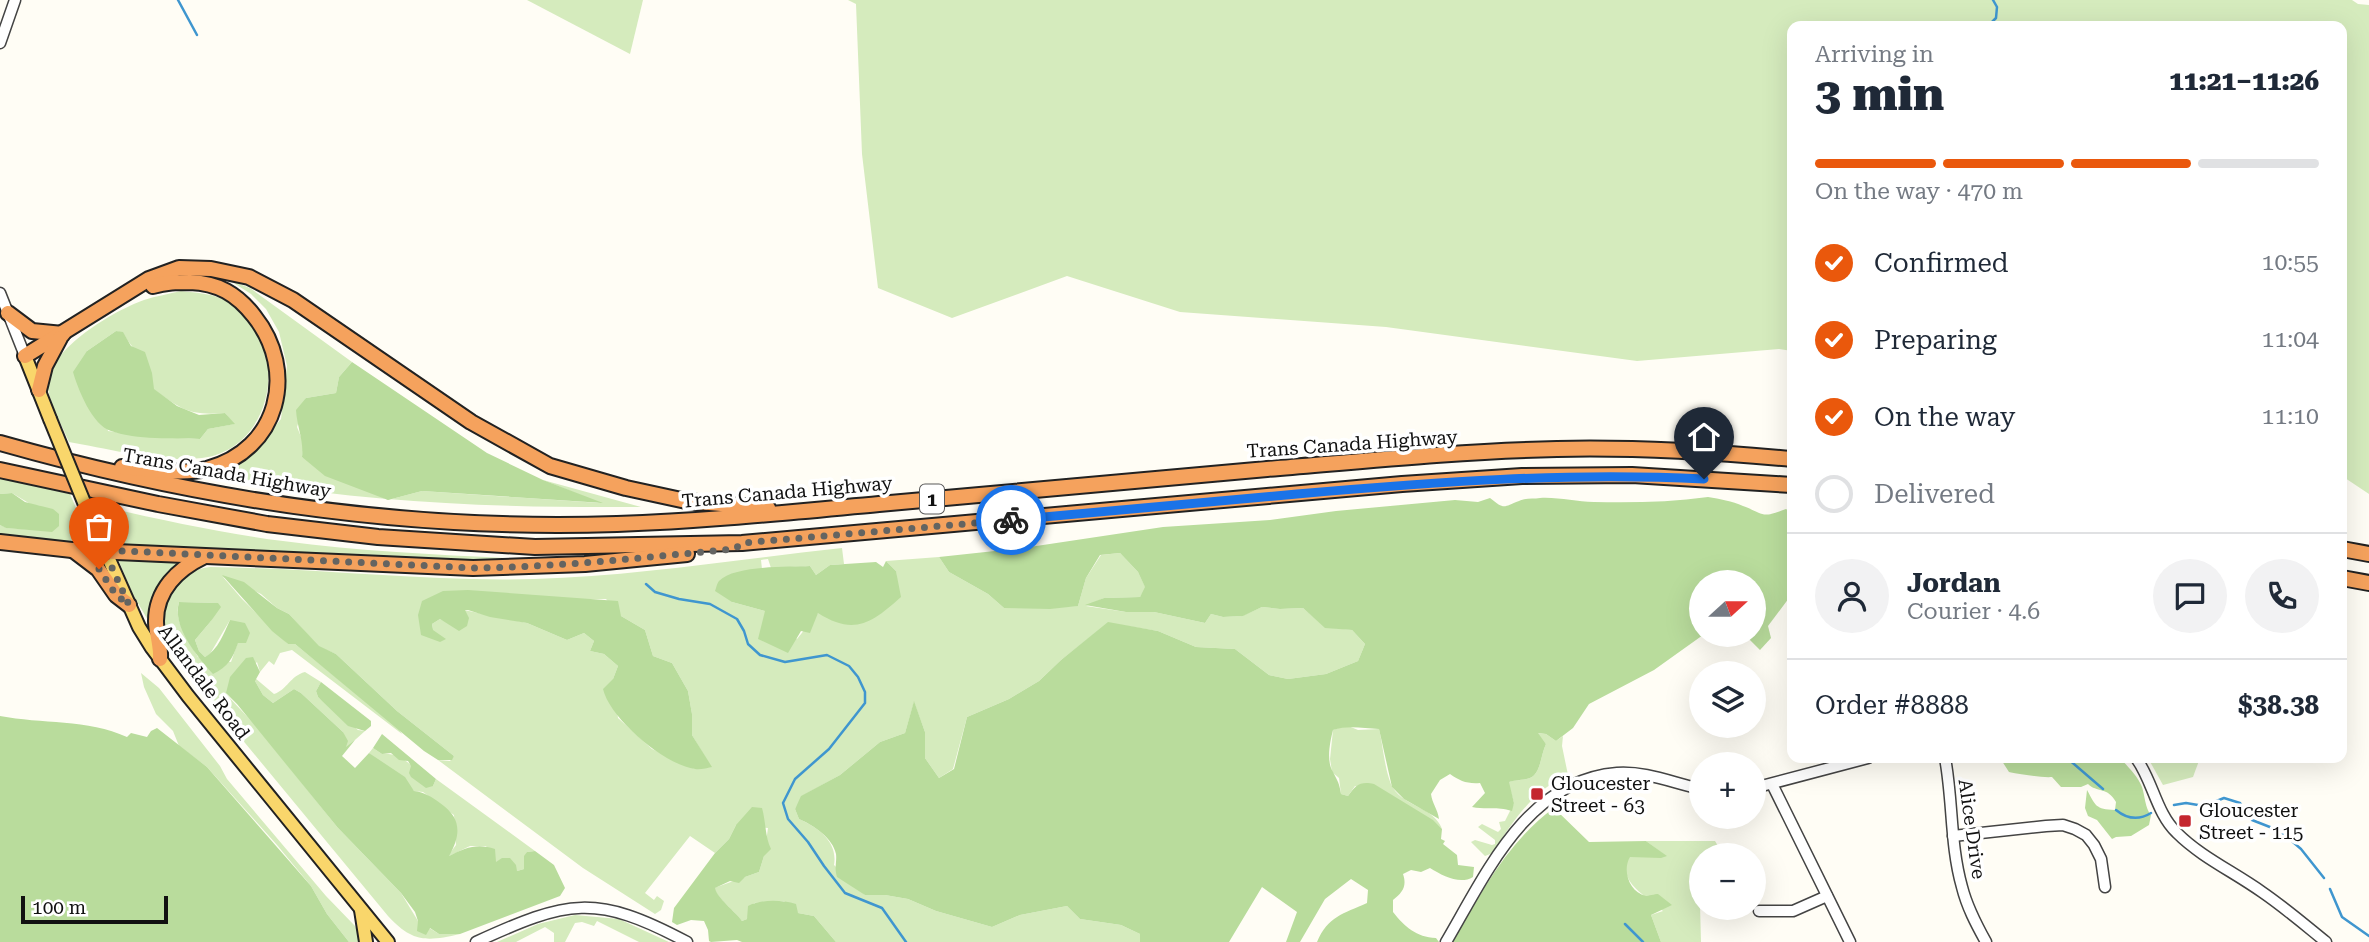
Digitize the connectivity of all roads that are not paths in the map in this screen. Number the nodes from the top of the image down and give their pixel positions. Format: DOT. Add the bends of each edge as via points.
graph roads {
  1 [pos="15,0"];
  2 [pos="0,43"];
  3 [pos="0,293"];
  4 [pos="121,296"];
  5 [pos="8,313"];
  6 [pos="63,334"];
  7 [pos="25,356"];
  8 [pos="39,390"];
  9 [pos="0,443"];
  10 [pos="1787,458"];
  11 [pos="75,464"];
  12 [pos="0,470"];
  13 [pos="1787,485"];
  14 [pos="796,512"];
  15 [pos="0,542"];
  16 [pos="742,543"];
  17 [pos="2347,549"];
  18 [pos="72,550"];
  19 [pos="104,550"];
  20 [pos="2369,554"];
  21 [pos="204,556"];
  22 [pos="2347,579"];
  23 [pos="2369,583"];
  24 [pos="129,605"];
  25 [pos="160,659"];
  26 [pos="1847,763"];
  27 [pos="1946,763"];
  28 [pos="2139,763"];
  29 [pos="1772,784"];
  30 [pos="1766,785"];
  31 [pos="1689,786"];
  32 [pos="1953,836"];
  33 [pos="2105,887"];
  34 [pos="1827,895"];
  35 [pos="361,909"];
  36 [pos="1766,911"];
  37 [pos="366,942"];
  38 [pos="388,942"];
  39 [pos="476,942"];
  40 [pos="687,942"];
  41 [pos="1446,942"];
  42 [pos="1850,942"];
  43 [pos="1986,942"];
  44 [pos="2326,942"];
  1 -- 2 [label="street"];
  3 -- 5 [label="street, Allandale Road"];
  4 -- 6 [label="highway"];
  4 -- 11 [label="highway" via="166,282 205,283 233,293 266,331 274,348 279,372 275,408 244,452 207,469 185,472"];
  4 -- 14 [label="highway" via="179,268 249,277 293,300 471,422 550,466 686,501"];
  5 -- 6 [label="highway" via="32,331"];
  5 -- 7 [label="street, Allandale Road"];
  6 -- 7 [label="highway"];
  6 -- 8 [label="highway" via="48,357"];
  7 -- 8 [label="main road, Allandale Road"];
  8 -- 19 [label="main road, Allandale Road, bridge"];
  9 -- 11 [label="highway, Trans Canada Highway / 1"];
  10 -- 14 [label="highway, Trans Canada Highway / 1" via="1557,449 1348,462"];
  11 -- 14 [label="highway, Trans Canada Highway / 1" via="288,506 407,518 616,524"];
  12 -- 16 [label="highway, 1" via="170,506 326,532 535,547"];
  13 -- 16 [label="highway, 1" via="1632,475 1522,476"];
  15 -- 18 [label="highway"];
  16 -- 21 [label="highway" via="735,549 524,568"];
  17 -- 20 [label="highway"];
  18 -- 19 [label="highway"];
  18 -- 24 [label="highway" via="99,569 116,595"];
  19 -- 21 [label="highway"];
  19 -- 24 [label="main road, Allandale Road"];
  21 -- 25 [label="highway" via="175,575 160,598 156,620"];
  22 -- 23 [label="highway"];
  24 -- 25 [label="main road, Allandale Road"];
  25 -- 35 [label="main road, Allandale Road"];
  26 -- 29 [label="street"];
  27 -- 32 [label="street, Alice Drive"];
  28 -- 44 [label="street" via="2177,833"];
  29 -- 30 [label="street"];
  29 -- 34 [label="street"];
  31 -- 41 [label="street" via="1649,775 1617,773 1571,786 1546,800 1509,840"];
  32 -- 33 [label="street" via="2063,825 2075,829 2094,845"];
  32 -- 43 [label="street, Alice Drive" via="1961,886"];
  34 -- 36 [label="street" via="1793,911"];
  34 -- 42 [label="street"];
  35 -- 37 [label="main road"];
  35 -- 38 [label="main road, Allandale Road"];
  39 -- 40 [label="street" via="534,916 597,907 626,914"];
}
